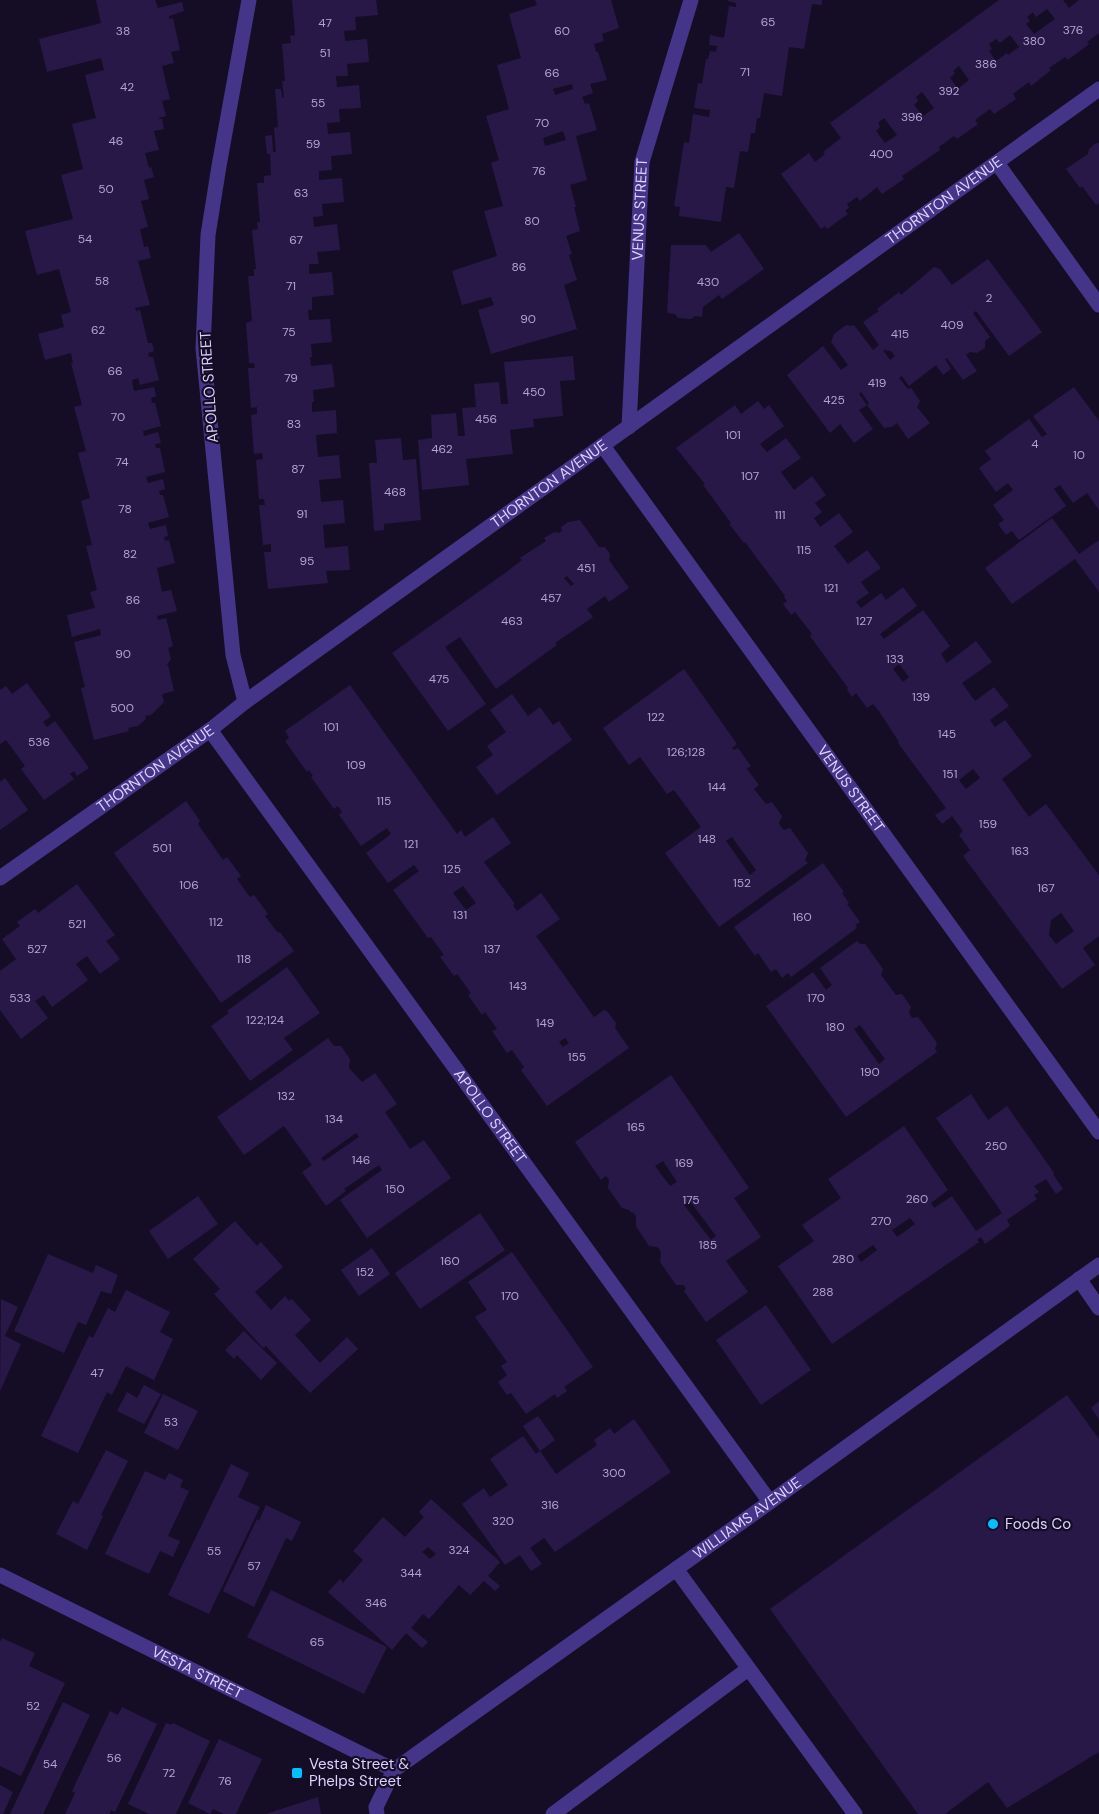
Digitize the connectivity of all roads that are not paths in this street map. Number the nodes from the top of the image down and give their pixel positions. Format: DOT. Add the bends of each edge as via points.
graph roads {
  1 [pos="249,0"];
  2 [pos="691,0"];
  3 [pos="1099,89"];
  4 [pos="997,163"];
  5 [pos="1099,305"];
  6 [pos="629,427"];
  7 [pos="603,446"];
  8 [pos="245,702"];
  9 [pos="210,730"];
  10 [pos="0,878"];
  11 [pos="1099,1132"];
  12 [pos="1099,1265"];
  13 [pos="1079,1280"];
  14 [pos="1099,1308"];
  15 [pos="771,1502"];
  16 [pos="676,1569"];
  17 [pos="0,1575"];
  18 [pos="748,1669"];
  19 [pos="394,1770"];
  20 [pos="377,1814"];
  21 [pos="553,1814"];
  22 [pos="855,1814"];
  1 -- 8 [label="street, APOLLO STREET" via="208,235 203,348 233,656"];
  2 -- 6 [label="street, VENUS STREET" via="642,162"];
  3 -- 4 [label="street, THORNTON AVENUE"];
  4 -- 5 [label="street"];
  4 -- 6 [label="street, THORNTON AVENUE"];
  6 -- 7 [label="street, THORNTON AVENUE"];
  7 -- 8 [label="street, THORNTON AVENUE"];
  7 -- 11 [label="street, VENUS STREET"];
  8 -- 9 [label="street, THORNTON AVENUE"];
  9 -- 10 [label="street, THORNTON AVENUE"];
  9 -- 15 [label="street, APOLLO STREET"];
  12 -- 13 [label="street, WILLIAMS AVENUE"];
  13 -- 14 [label="street"];
  13 -- 15 [label="street, WILLIAMS AVENUE"];
  15 -- 16 [label="street, WILLIAMS AVENUE"];
  16 -- 18 [label="street"];
  16 -- 19 [label="street, WILLIAMS AVENUE"];
  17 -- 19 [label="street, VESTA STREET"];
  18 -- 21 [label="street"];
  18 -- 22 [label="street"];
  19 -- 20 [label="street" via="376,1807"];
}
